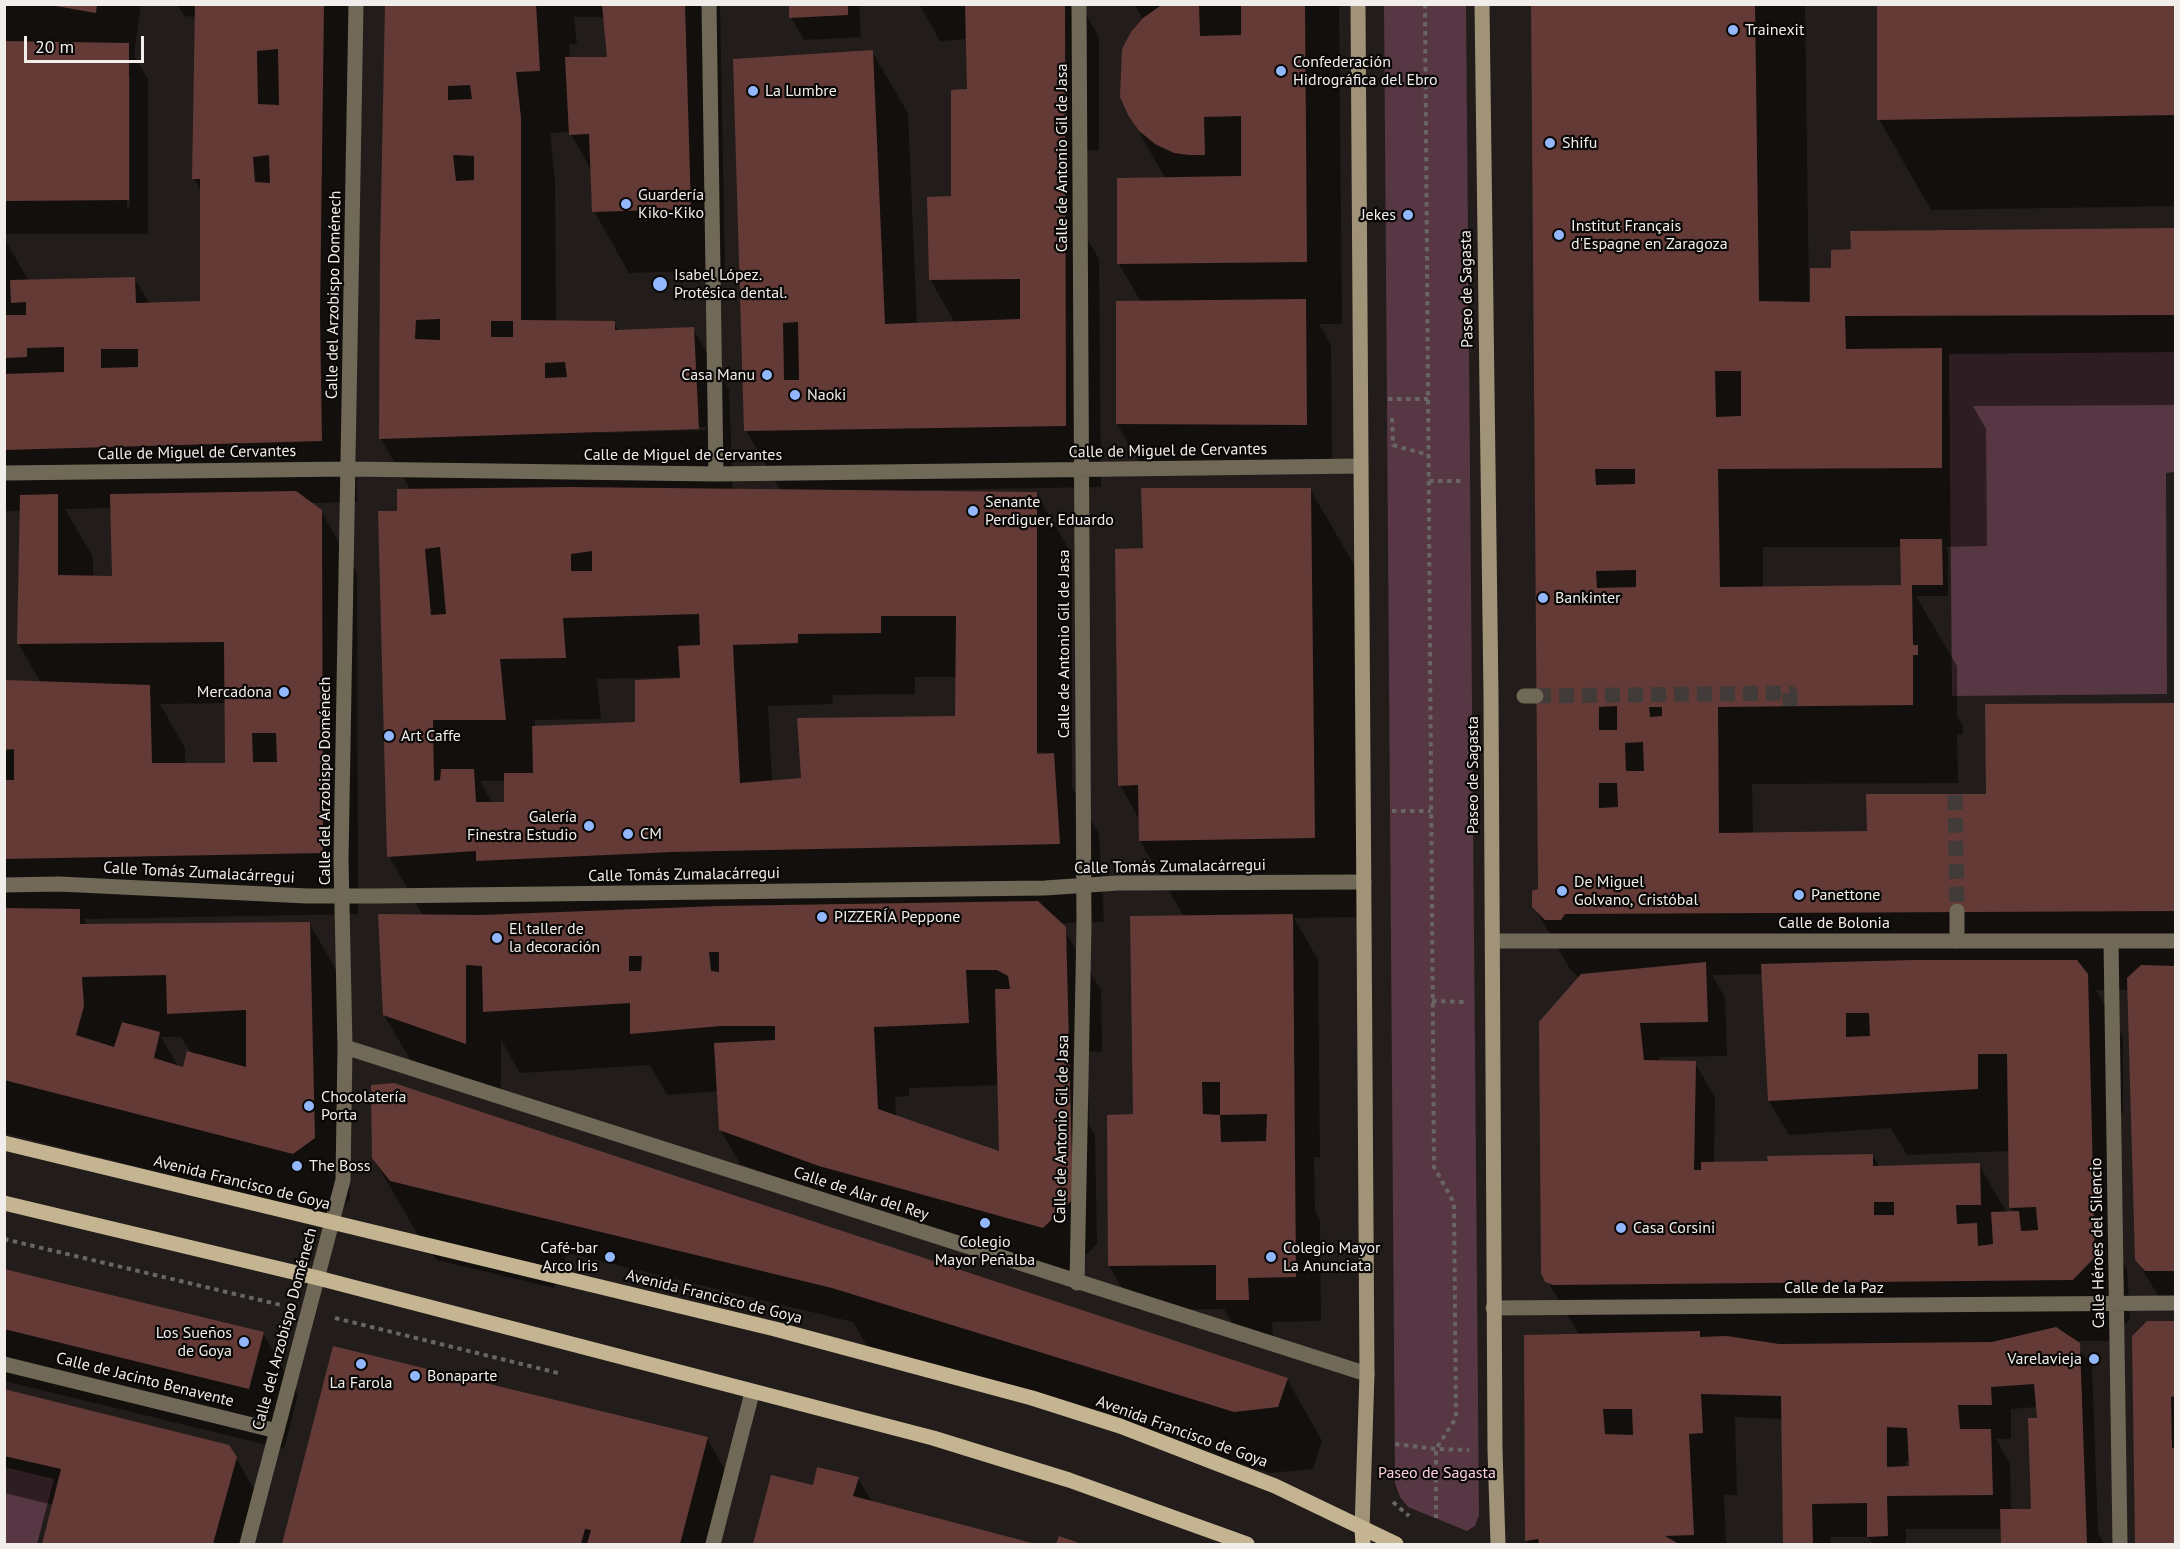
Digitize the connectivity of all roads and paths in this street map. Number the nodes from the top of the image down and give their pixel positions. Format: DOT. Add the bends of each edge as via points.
graph roads {
  1 [pos="356,4"];
  2 [pos="709,4"];
  3 [pos="1079,4"];
  4 [pos="1358,4"];
  5 [pos="1425,4"];
  6 [pos="1482,4"];
  7 [pos="1428,399"];
  8 [pos="1428,455"];
  9 [pos="1361,466"];
  10 [pos="348,469"];
  11 [pos="1082,471"];
  12 [pos="4,473"];
  13 [pos="716,474"];
  14 [pos="1429,481"];
  15 [pos="1470,481"];
  16 [pos="1391,811"];
  17 [pos="1431,811"];
  18 [pos="1364,882"];
  19 [pos="4,885"];
  20 [pos="1082,886"];
  21 [pos="342,896"];
  22 [pos="1956,912"];
  23 [pos="1493,941"];
  24 [pos="1957,941"];
  25 [pos="2110,941"];
  26 [pos="2175,941"];
  27 [pos="1432,1001"];
  28 [pos="1475,1002"];
  29 [pos="345,1047"];
  30 [pos="4,1143"];
  31 [pos="4,1203"];
  32 [pos="332,1223"];
  33 [pos="4,1239"];
  34 [pos="318,1278"];
  35 [pos="1077,1283"];
  36 [pos="2175,1303"];
  37 [pos="2116,1304"];
  38 [pos="1493,1308"];
  39 [pos="309,1312"];
  40 [pos="4,1364"];
  41 [pos="563,1374"];
  42 [pos="1367,1374"];
  43 [pos="752,1393"];
  44 [pos="277,1431"];
  45 [pos="1395,1444"];
  46 [pos="1436,1449"];
  47 [pos="1479,1450"];
  48 [pos="1436,1518"];
  49 [pos="1362,1537"];
  50 [pos="247,1545"];
  51 [pos="713,1545"];
  52 [pos="1247,1545"];
  53 [pos="1396,1545"];
  54 [pos="1498,1545"];
  55 [pos="2120,1545"];
  1 -- 10 [label="street, Calle del Arzobispo Doménech"];
  2 -- 13 [label="street"];
  3 -- 11 [label="street, Calle de Antonio Gil de Jasa"];
  4 -- 9 [label="main road"];
  5 -- 7 [label="path"];
  6 -- 23 [label="main road, Paseo de Sagasta"];
  7 -- 8 [label="path"];
  7 -- 8 [label="path" via="1392,399 1393,444"];
  8 -- 14 [label="path"];
  9 -- 11 [label="street, Calle de Miguel de Cervantes"];
  9 -- 18 [label="main road"];
  10 -- 12 [label="street, Calle de Miguel de Cervantes"];
  10 -- 13 [label="street, Calle de Miguel de Cervantes"];
  10 -- 21 [label="street, Calle del Arzobispo Doménech"];
  11 -- 13 [label="street, Calle de Miguel de Cervantes"];
  11 -- 20 [label="street, Calle de Antonio Gil de Jasa"];
  14 -- 15 [label="path"];
  14 -- 17 [label="path"];
  16 -- 17 [label="path"];
  17 -- 27 [label="path"];
  18 -- 20 [label="street, Calle Tomás Zumalacárregui"];
  18 -- 42 [label="main road"];
  19 -- 21 [label="street, Calle Tomás Zumalacárregui"];
  20 -- 21 [label="street, Calle Tomás Zumalacárregui"];
  20 -- 35 [label="street, Calle de Antonio Gil de Jasa"];
  21 -- 29 [label="street, Calle del Arzobispo Doménech"];
  22 -- 24 [label="street"];
  23 -- 24 [label="street, Calle de Bolonia"];
  23 -- 38 [label="main road, Paseo de Sagasta"];
  24 -- 25 [label="street, Calle de Bolonia"];
  25 -- 26 [label="street, Calle de Bolonia"];
  25 -- 37 [label="street, Calle Héroes del Silencio"];
  27 -- 28 [label="path"];
  27 -- 46 [label="path" via="1434,1167 1454,1203 1456,1418"];
  29 -- 32 [label="street, Calle del Arzobispo Doménech" via="344,1180"];
  29 -- 35 [label="street, Calle de Alar del Rey"];
  30 -- 32 [label="main road, Avenida Francisco de Goya"];
  31 -- 34 [label="main road"];
  32 -- 34 [label="street, Calle del Arzobispo Doménech"];
  32 -- 49 [label="main road, Avenida Francisco de Goya" via="775,1329 1032,1398 1120,1426 1275,1486"];
  33 -- 39 [label="path"];
  34 -- 39 [label="street, Calle del Arzobispo Doménech"];
  34 -- 43 [label="main road"];
  35 -- 42 [label="street, Calle de Alar del Rey"];
  36 -- 37 [label="street, Calle de la Paz"];
  37 -- 38 [label="street, Calle de la Paz"];
  37 -- 55 [label="street, Calle Héroes del Silencio"];
  38 -- 54 [label="main road, Paseo de Sagasta"];
  39 -- 41 [label="path"];
  39 -- 44 [label="street, Calle del Arzobispo Doménech"];
  40 -- 44 [label="street, Calle de Jacinto Benavente"];
  42 -- 49 [label="main road"];
  43 -- 51 [label="street"];
  43 -- 52 [label="main road" via="1007,1460"];
  44 -- 50 [label="street, Calle del Arzobispo Doménech"];
  45 -- 46 [label="path"];
  46 -- 47 [label="path"];
  46 -- 48 [label="path"];
  49 -- 53 [label="main road, Avenida Francisco de Goya"];
}
